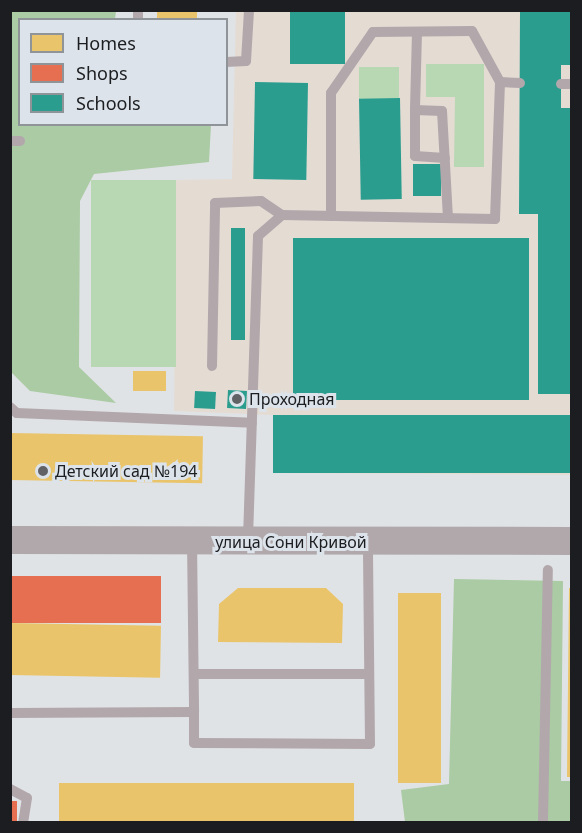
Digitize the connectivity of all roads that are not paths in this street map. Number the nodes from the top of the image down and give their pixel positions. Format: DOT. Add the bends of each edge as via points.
graph roads {
  1 [pos="249,10"];
  2 [pos="417,32"];
  3 [pos="228,62"];
  4 [pos="500,82"];
  5 [pos="520,83"];
  6 [pos="415,110"];
  7 [pos="445,158"];
  8 [pos="282,215"];
  9 [pos="331,216"];
  10 [pos="448,218"];
  11 [pos="212,366"];
  12 [pos="10,407"];
  13 [pos="252,423"];
  14 [pos="10,540"];
  15 [pos="192,541"];
  16 [pos="572,541"];
  17 [pos="248,542"];
  18 [pos="368,543"];
  19 [pos="548,570"];
  20 [pos="194,674"];
  21 [pos="369,674"];
  22 [pos="194,712"];
  23 [pos="10,713"];
  24 [pos="10,789"];
  25 [pos="23,822"];
  26 [pos="543,822"];
  1 -- 3 [label="lane" via="246,61"];
  2 -- 4 [label="lane" via="472,31"];
  2 -- 6 [label="lane"];
  2 -- 9 [label="lane" via="374,32 331,93"];
  4 -- 5 [label="lane"];
  4 -- 10 [label="lane" via="495,219"];
  6 -- 7 [label="lane" via="442,111"];
  6 -- 7 [label="lane" via="415,156"];
  7 -- 10 [label="lane"];
  8 -- 9 [label="lane"];
  8 -- 11 [label="lane" via="261,201 215,203"];
  8 -- 13 [label="lane" via="258,236"];
  9 -- 10 [label="lane"];
  12 -- 13 [label="lane" via="17,413"];
  13 -- 17 [label="lane"];
  14 -- 15 [label="street, улица Сони Кривой"];
  15 -- 17 [label="street, улица Сони Кривой"];
  15 -- 20 [label="lane"];
  16 -- 18 [label="street, улица Сони Кривой"];
  17 -- 18 [label="street, улица Сони Кривой"];
  18 -- 21 [label="lane"];
  19 -- 26 [label="lane"];
  20 -- 21 [label="lane"];
  20 -- 22 [label="lane"];
  21 -- 22 [label="lane" via="370,744 194,743"];
  22 -- 23 [label="lane"];
  24 -- 25 [label="lane" via="27,798"];
}
